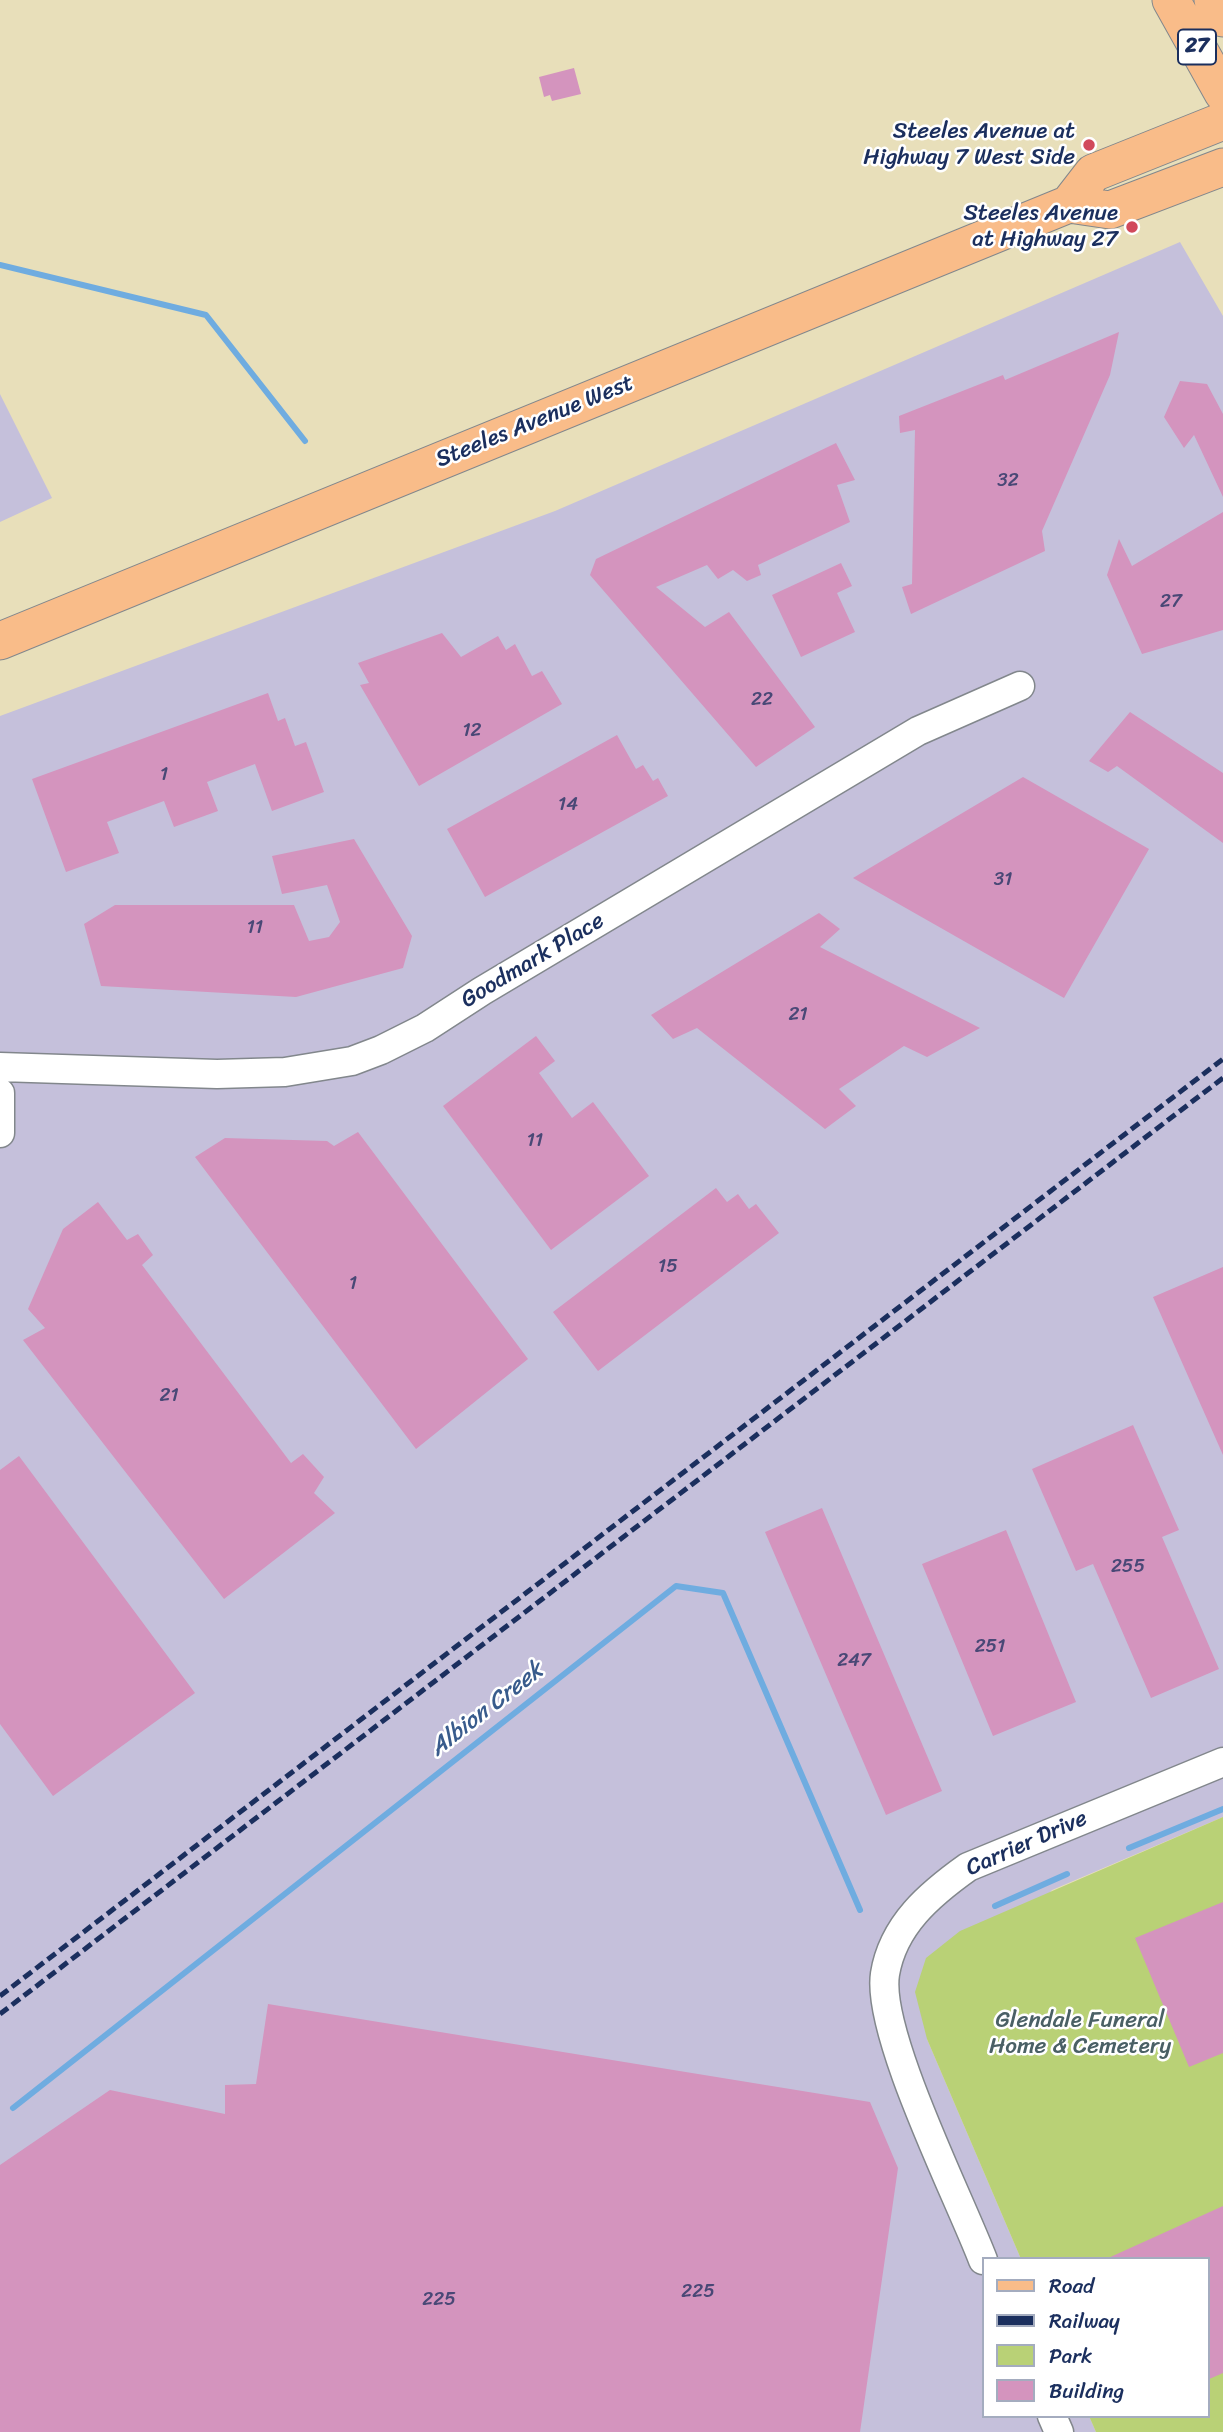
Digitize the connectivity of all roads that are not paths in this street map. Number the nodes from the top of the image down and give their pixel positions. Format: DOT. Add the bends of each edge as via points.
graph roads {
  1 [pos="1171,0"];
  2 [pos="1213,0"];
  3 [pos="1223,18"];
  4 [pos="1223,93"];
  5 [pos="1223,121"];
  6 [pos="1223,167"];
  7 [pos="1069,204"];
  8 [pos="0,641"];
  9 [pos="1020,686"];
  10 [pos="0,1067"];
  11 [pos="0,1093"];
  12 [pos="0,1133"];
  13 [pos="1223,1762"];
  14 [pos="982,2258"];
  1 -- 4 [label="main road, 27"];
  2 -- 3 [label="main road, 27"];
  5 -- 7 [label="main road" via="1093,173"];
  6 -- 7 [label="main road" via="1110,210"];
  7 -- 8 [label="main road, Steeles Avenue West"];
  9 -- 10 [label="street, Goodmark Place" via="918,731 425,1028 352,1061 285,1072 217,1074"];
  11 -- 12 [label="street"];
  13 -- 14 [label="street, Carrier Drive" via="968,1867 936,1890 903,1928 885,1974 886,2003 902,2063"];
}
